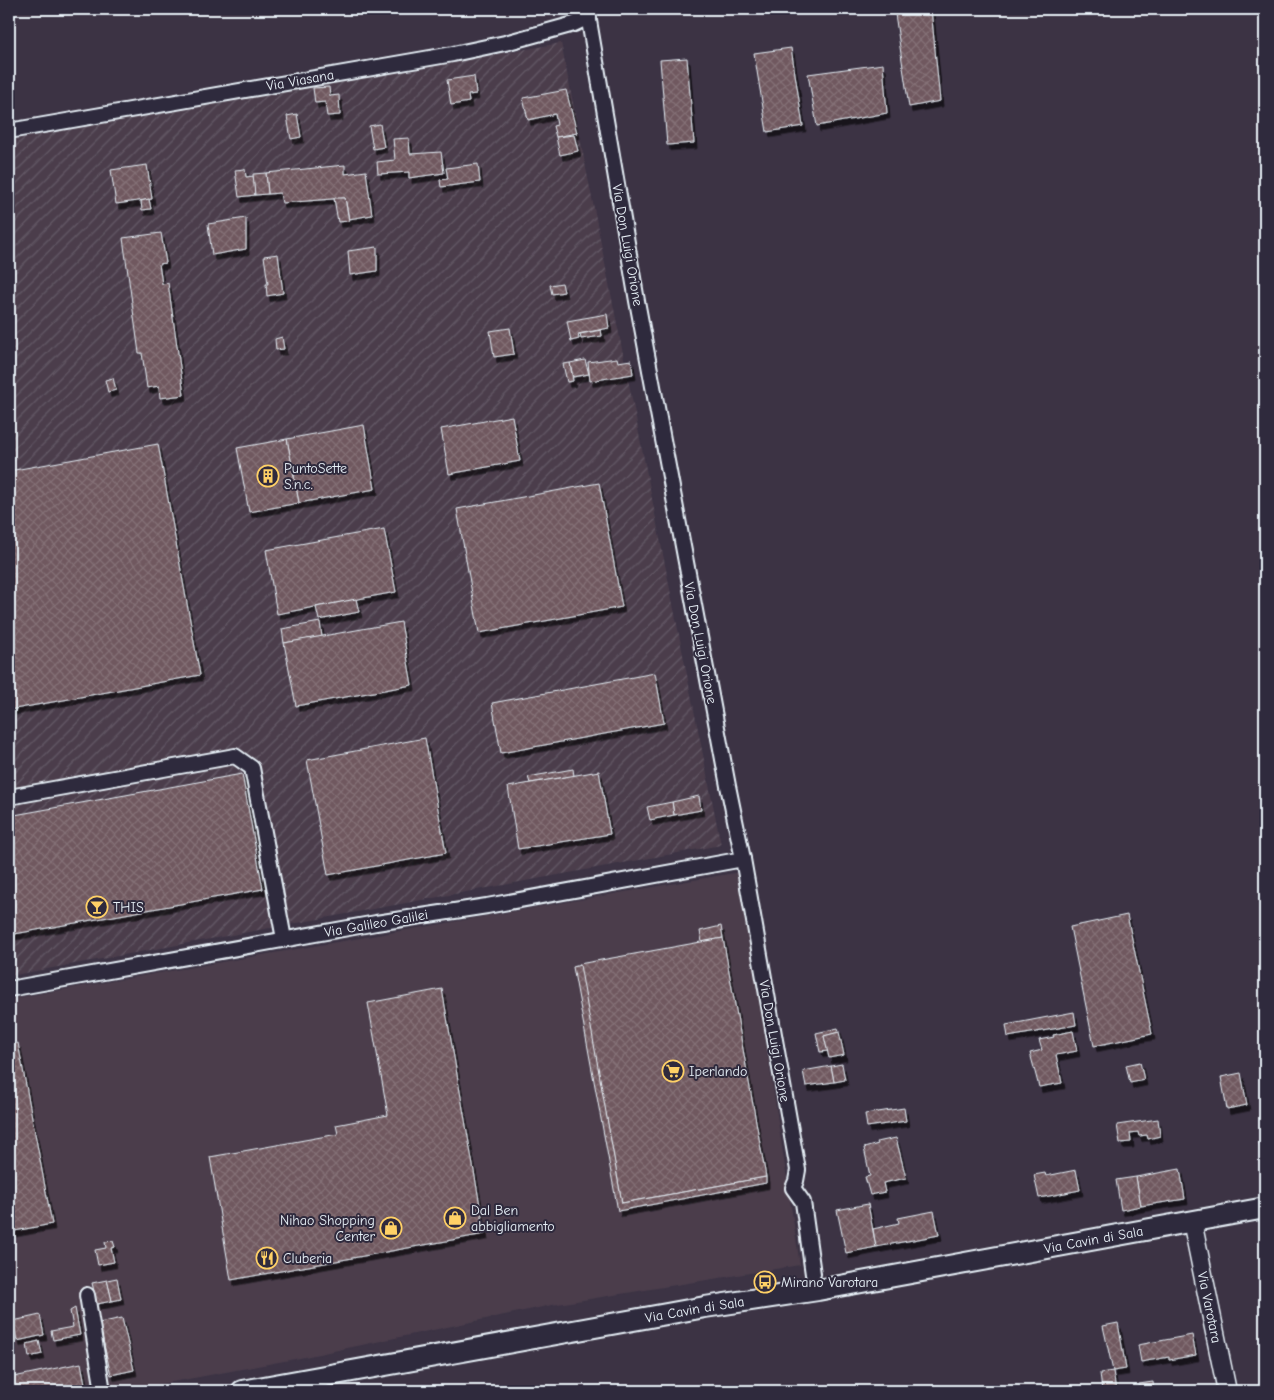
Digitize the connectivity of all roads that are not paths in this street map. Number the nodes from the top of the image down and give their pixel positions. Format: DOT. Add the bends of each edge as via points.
graph roads {
  1 [pos="588,13"];
  2 [pos="9,131"];
  3 [pos="9,797"];
  4 [pos="743,860"];
  5 [pos="284,939"];
  6 [pos="9,989"];
  7 [pos="1265,1208"];
  8 [pos="1192,1221"];
  9 [pos="813,1274"];
  10 [pos="87,1295"];
  11 [pos="103,1391"];
  12 [pos="242,1391"];
  13 [pos="1227,1391"];
  1 -- 2 [label="street, Via Viasana" via="574,24 453,54"];
  1 -- 4 [label="street, Via Don Luigi Orione" via="637,301"];
  3 -- 5 [label="street" via="235,756 252,768"];
  4 -- 5 [label="street, Via Galileo Galilei"];
  4 -- 9 [label="street, Via Don Luigi Orione" via="798,1170 793,1188 803,1202"];
  5 -- 6 [label="street, Via Galileo Galilei"];
  7 -- 8 [label="main road, Via Cavin di Sala"];
  8 -- 12 [label="main road, Via Cavin di Sala"];
  8 -- 13 [label="street, Via Varotara"];
  10 -- 11 [label="street"];
}
